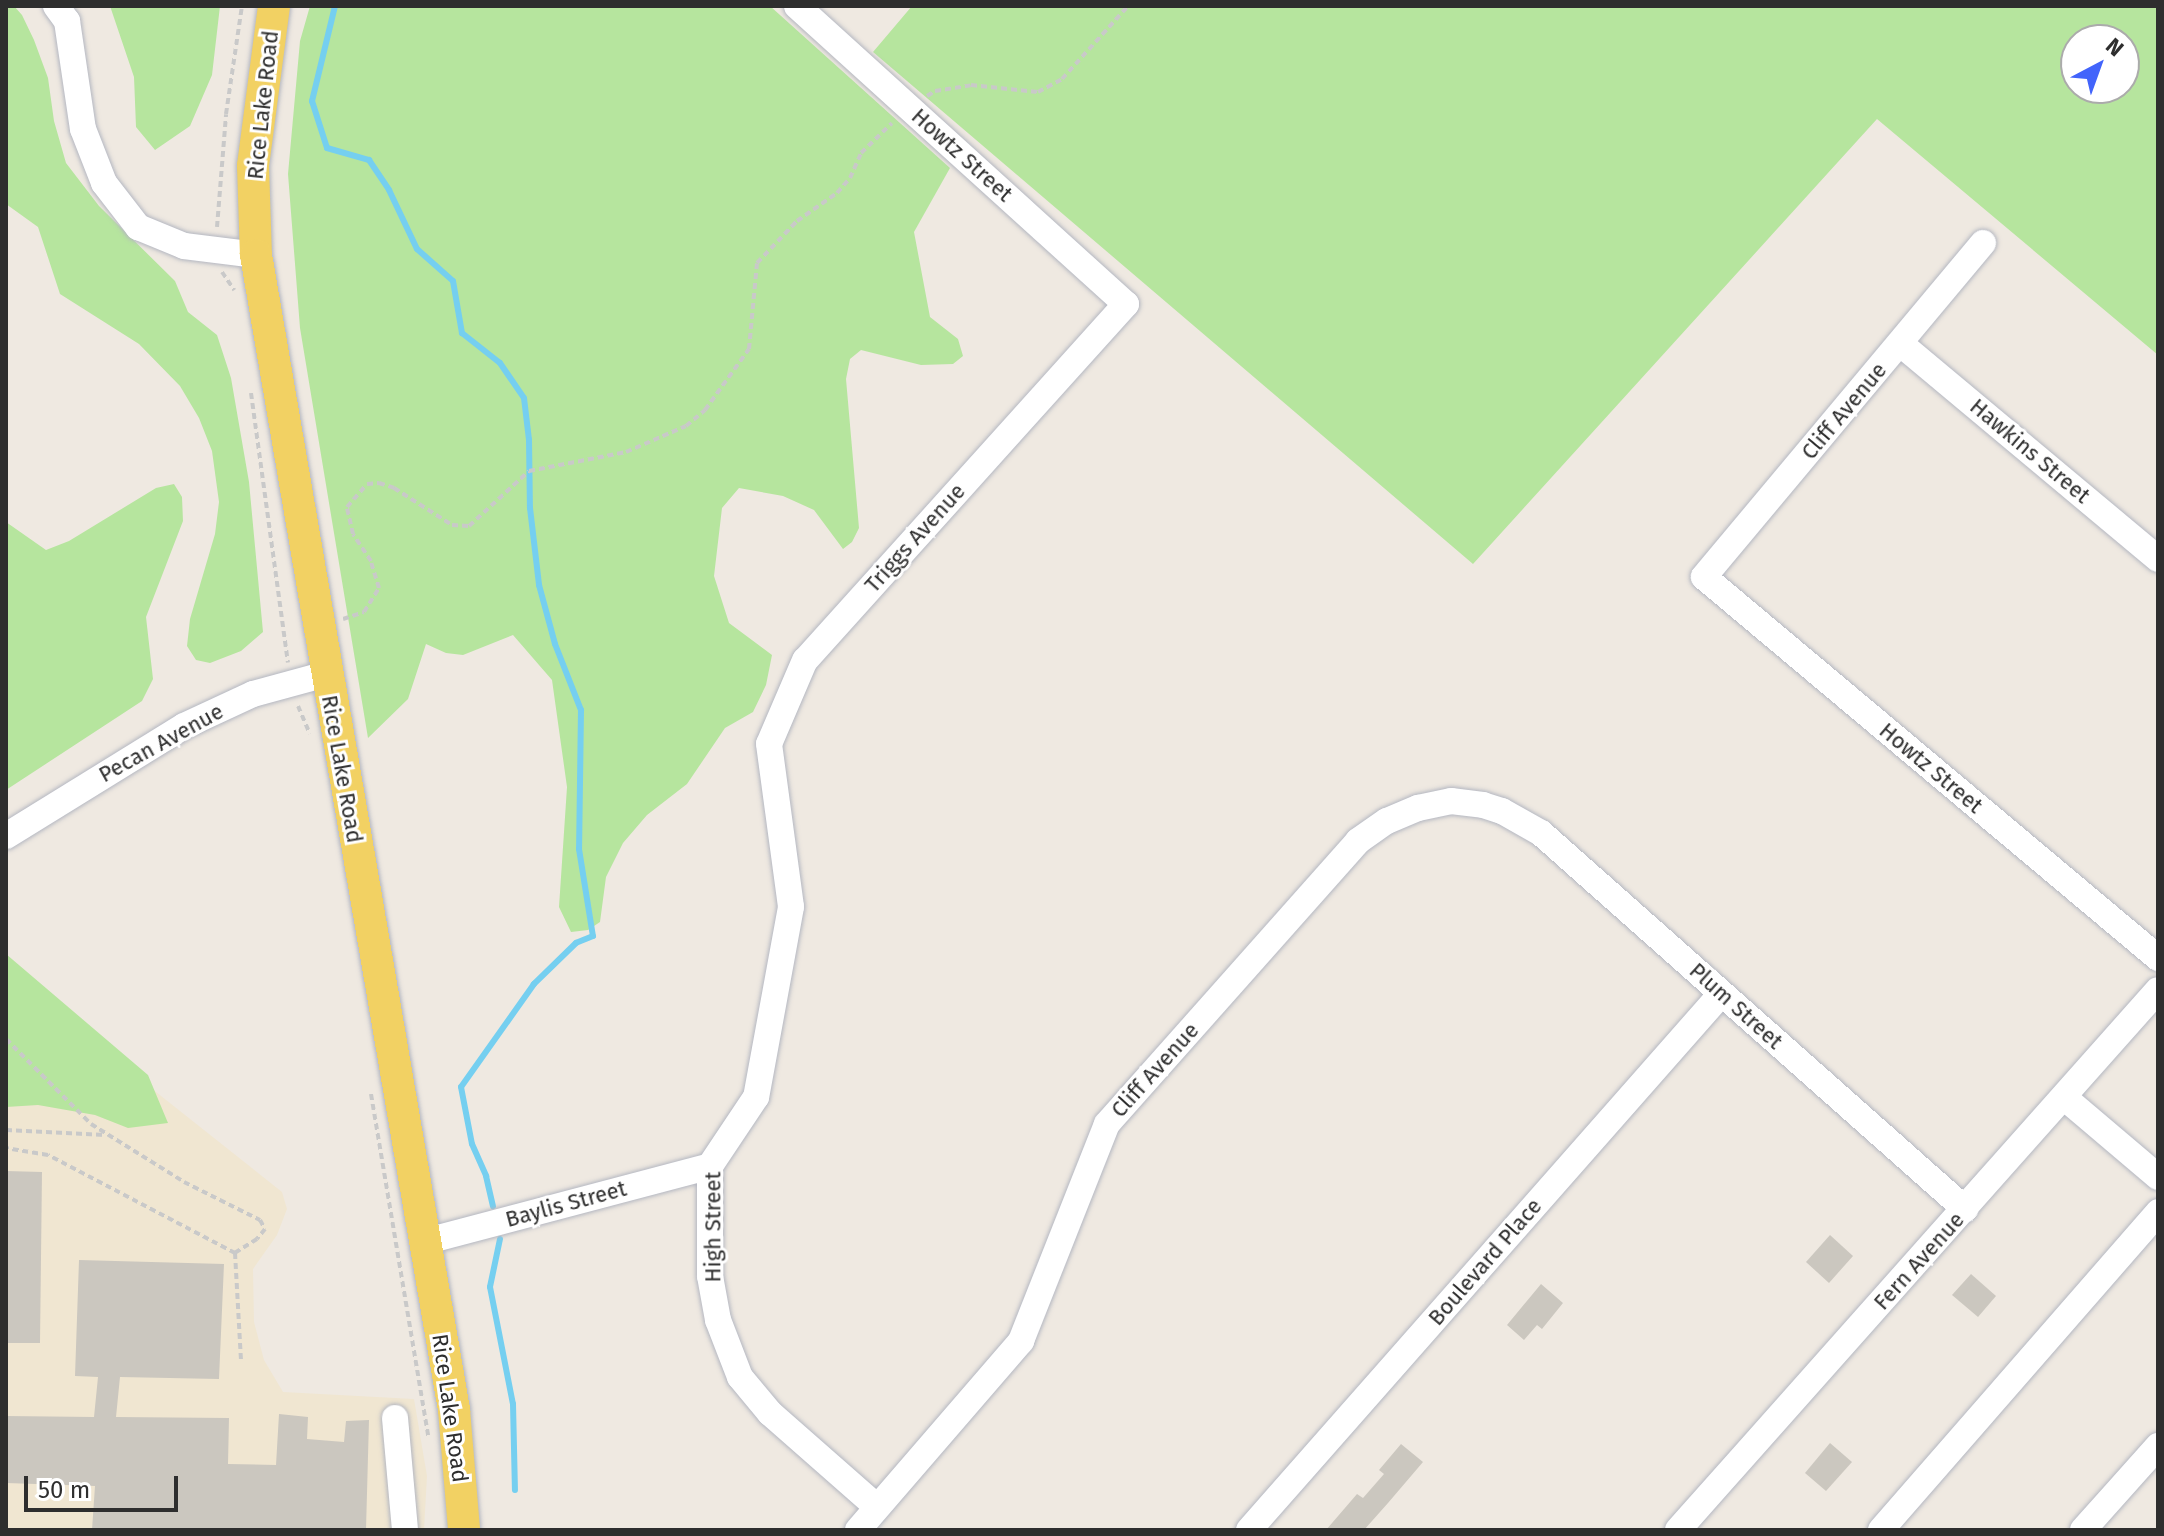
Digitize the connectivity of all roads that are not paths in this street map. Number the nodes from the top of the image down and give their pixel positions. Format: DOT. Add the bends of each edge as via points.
graph roads {
  1 [pos="56,6"];
  2 [pos="274,6"];
  3 [pos="797,6"];
  4 [pos="1983,243"];
  5 [pos="256,255"];
  6 [pos="1126,304"];
  7 [pos="1901,344"];
  8 [pos="2158,559"];
  9 [pos="1704,577"];
  10 [pos="326,674"];
  11 [pos="778,804"];
  12 [pos="1502,811"];
  13 [pos="6,836"];
  14 [pos="2158,958"];
  15 [pos="2158,990"];
  16 [pos="1721,994"];
  17 [pos="2065,1098"];
  18 [pos="710,1166"];
  19 [pos="2158,1177"];
  20 [pos="1965,1209"];
  21 [pos="2158,1212"];
  22 [pos="423,1242"];
  23 [pos="395,1418"];
  24 [pos="2158,1446"];
  25 [pos="877,1507"];
  26 [pos="405,1530"];
  27 [pos="464,1530"];
  28 [pos="858,1530"];
  29 [pos="1249,1530"];
  30 [pos="1678,1530"];
  31 [pos="1881,1530"];
  32 [pos="2083,1530"];
  1 -- 5 [label="street" via="67,21 83,129 104,183 138,227 184,246"];
  2 -- 5 [label="main road, Rice Lake Road" via="253,166"];
  3 -- 6 [label="street, Howtz Street"];
  4 -- 7 [label="street, Cliff Avenue"];
  5 -- 10 [label="main road, Rice Lake Road"];
  6 -- 11 [label="street, Triggs Avenue" via="805,660 769,744"];
  7 -- 8 [label="street, Hawkins Street"];
  7 -- 9 [label="street, Cliff Avenue"];
  9 -- 14 [label="street, Howtz Street"];
  10 -- 13 [label="street, Pecan Avenue" via="253,694 184,726"];
  10 -- 22 [label="main road, Rice Lake Road"];
  11 -- 18 [label="street, High Street" via="791,907 759,1083 756,1097"];
  12 -- 16 [label="street, Plum Street" via="1541,833"];
  12 -- 25 [label="street, Cliff Avenue" via="1451,801 1418,808 1387,821 1348,853 1107,1124 1021,1341"];
  15 -- 17 [label="street, Fern Avenue"];
  16 -- 20 [label="street, Plum Street"];
  16 -- 29 [label="street, Boulevard Place"];
  17 -- 19 [label="street"];
  17 -- 20 [label="street, Fern Avenue"];
  18 -- 22 [label="street, Baylis Street"];
  18 -- 25 [label="street, High Street" via="710,1276 718,1320 740,1377 770,1413"];
  20 -- 30 [label="street, Fern Avenue"];
  21 -- 31 [label="street"];
  22 -- 27 [label="main road, Rice Lake Road" via="454,1410"];
  23 -- 26 [label="street"];
  24 -- 32 [label="street"];
  25 -- 28 [label="street, Cliff Avenue"];
}
